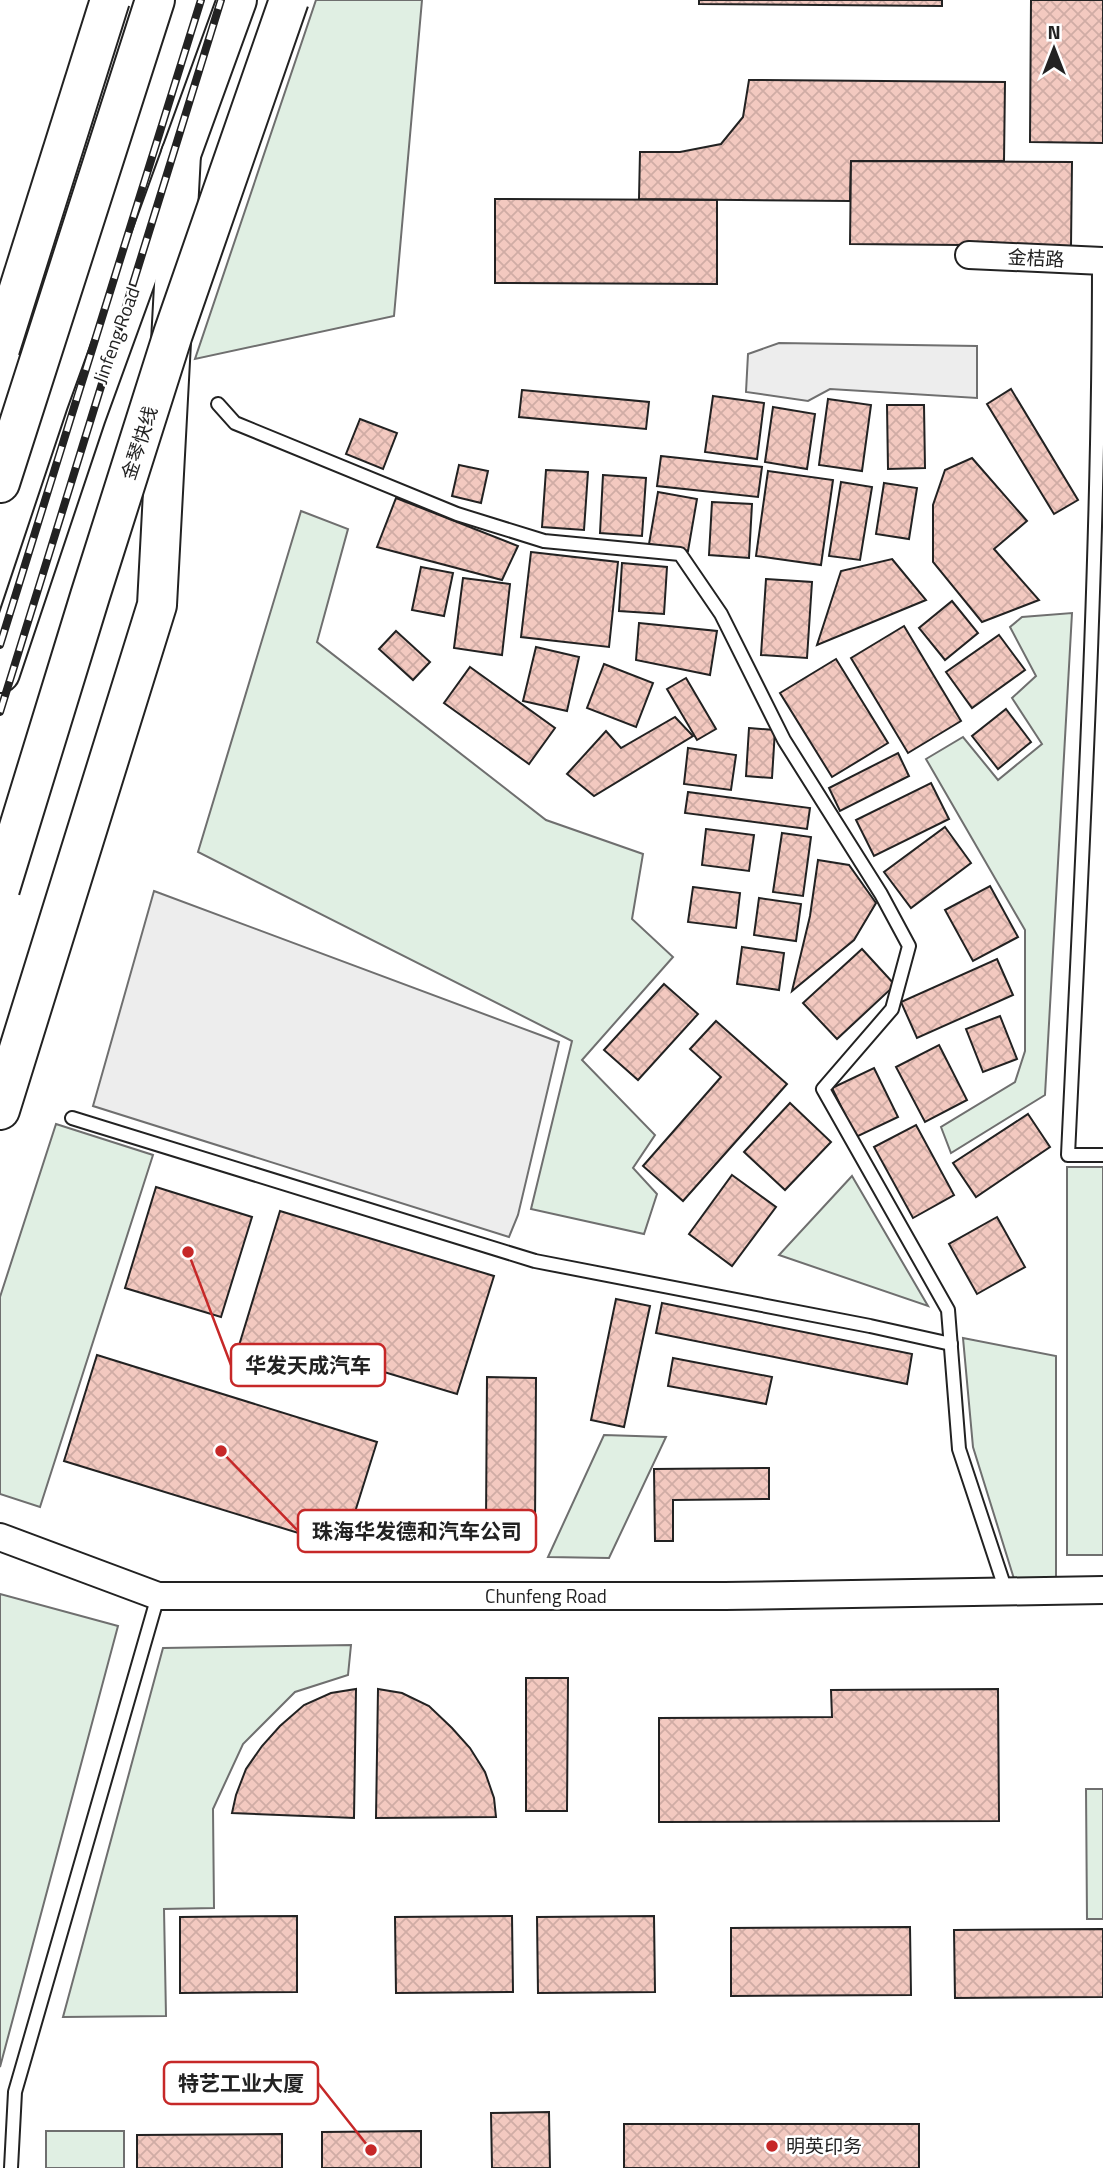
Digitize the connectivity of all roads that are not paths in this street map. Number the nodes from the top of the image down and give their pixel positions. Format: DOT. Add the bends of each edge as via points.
graph roads {
  1 [pos="110,0"];
  2 [pos="155,0"];
  3 [pos="237,0"];
  4 [pos="289,0"];
  5 [pos="181,154"];
  6 [pos="83,220"];
  7 [pos="969,255"];
  8 [pos="1101,261"];
  9 [pos="0,316"];
  10 [pos="0,349"];
  11 [pos="218,404"];
  12 [pos="0,483"];
  13 [pos="0,673"];
  14 [pos="0,889"];
  15 [pos="0,1110"];
  16 [pos="72,1118"];
  17 [pos="1103,1155"];
  18 [pos="951,1344"];
  19 [pos="0,1537"];
  20 [pos="1103,1590"];
  21 [pos="1006,1591"];
  22 [pos="158,1596"];
  23 [pos="11,2168"];
  1 -- 10 [label="main road, bridge"];
  2 -- 6 [label="main road"];
  3 -- 5 [label="main road, Jinfeng Road"];
  4 -- 14 [label="main road, 金琴快线, bridge" via="173,334"];
  5 -- 13 [label="main road, Jinfeng Road"];
  5 -- 15 [label="main road, bridge" via="157,605"];
  6 -- 9 [label="main road, bridge"];
  6 -- 12 [label="main road"];
  7 -- 8 [label="street, 金桔路"];
  8 -- 17 [label="lane" via="1091,668 1068,1154"];
  11 -- 18 [label="lane" via="235,423 469,517 544,541 680,554 721,614 784,740 909,946 892,1009 822,1089 948,1310"];
  16 -- 18 [label="lane" via="535,1261"];
  18 -- 21 [label="lane" via="959,1449"];
  19 -- 22 [label="street, Chunfeng Road"];
  20 -- 21 [label="street, Chunfeng Road"];
  21 -- 22 [label="street, Chunfeng Road"];
  22 -- 23 [label="lane" via="15,2092"];
}
